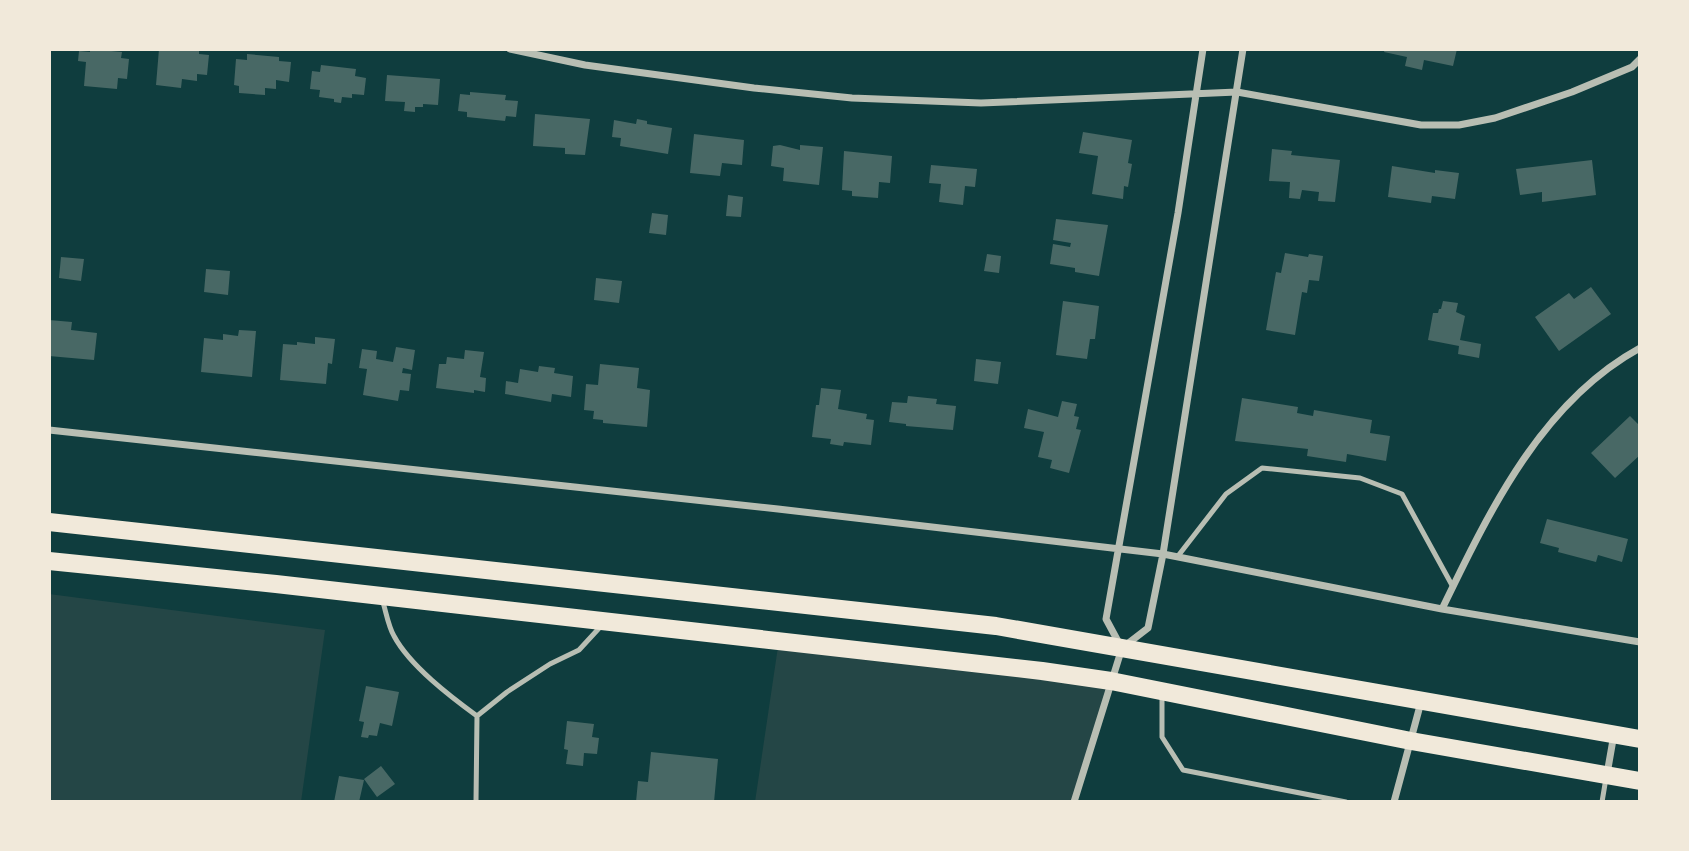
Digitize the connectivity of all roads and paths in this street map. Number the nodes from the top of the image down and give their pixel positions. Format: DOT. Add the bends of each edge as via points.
graph roads {
  1 [pos="510,49"];
  2 [pos="1203,49"];
  3 [pos="1243,49"];
  4 [pos="1640,59"];
  5 [pos="1632,67"];
  6 [pos="1640,72"];
  7 [pos="1237,92"];
  8 [pos="1197,95"];
  9 [pos="1640,348"];
  10 [pos="49,430"];
  11 [pos="49,522"];
  12 [pos="1120,549"];
  13 [pos="1163,554"];
  14 [pos="1178,556"];
  15 [pos="49,561"];
  16 [pos="1452,587"];
  17 [pos="382,596"];
  18 [pos="1442,609"];
  19 [pos="605,621"];
  20 [pos="1640,642"];
  21 [pos="1122,648"];
  22 [pos="1111,681"];
  23 [pos="1162,691"];
  24 [pos="1421,702"];
  25 [pos="478,716"];
  26 [pos="1614,734"];
  27 [pos="1640,739"];
  28 [pos="1411,741"];
  29 [pos="1607,775"];
  30 [pos="1640,781"];
  31 [pos="1295,793"];
  32 [pos="476,802"];
  33 [pos="1074,802"];
  34 [pos="1293,802"];
  35 [pos="1346,802"];
  36 [pos="1394,802"];
  37 [pos="1602,802"];
  1 -- 8 [label="street" via="754,89 852,97 981,103"];
  2 -- 8 [label="street"];
  3 -- 7 [label="street"];
  4 -- 5 [label="street"];
  5 -- 6 [label="street"];
  5 -- 7 [label="street" via="1508,114 1459,125 1421,125"];
  7 -- 8 [label="street"];
  7 -- 13 [label="street"];
  8 -- 12 [label="street"];
  9 -- 16 [label="street" via="1618,360 1572,400 1526,455"];
  10 -- 12 [label="street"];
  11 -- 21 [label="main road" via="912,616"];
  12 -- 13 [label="street"];
  12 -- 21 [label="street" via="1106,620"];
  13 -- 14 [label="street"];
  13 -- 21 [label="street" via="1148,628"];
  14 -- 16 [label="lane" via="1226,494 1262,468 1360,478 1402,494"];
  14 -- 18 [label="street"];
  15 -- 17 [label="main road"];
  16 -- 18 [label="street"];
  17 -- 19 [label="main road"];
  17 -- 25 [label="lane" via="394,636 442,690"];
  18 -- 20 [label="street"];
  19 -- 22 [label="main road"];
  19 -- 25 [label="lane" via="579,650 506,692"];
  21 -- 22 [label="street"];
  21 -- 24 [label="main road"];
  22 -- 23 [label="main road"];
  22 -- 33 [label="street"];
  23 -- 28 [label="main road"];
  23 -- 31 [label="lane" via="1162,737 1183,770"];
  24 -- 26 [label="main road"];
  24 -- 28 [label="street"];
  25 -- 32 [label="lane"];
  26 -- 27 [label="main road"];
  26 -- 29 [label="street"];
  28 -- 29 [label="main road"];
  28 -- 36 [label="street"];
  29 -- 30 [label="main road"];
  29 -- 37 [label="lane"];
  31 -- 34 [label="lane"];
  31 -- 35 [label="lane"];
}
